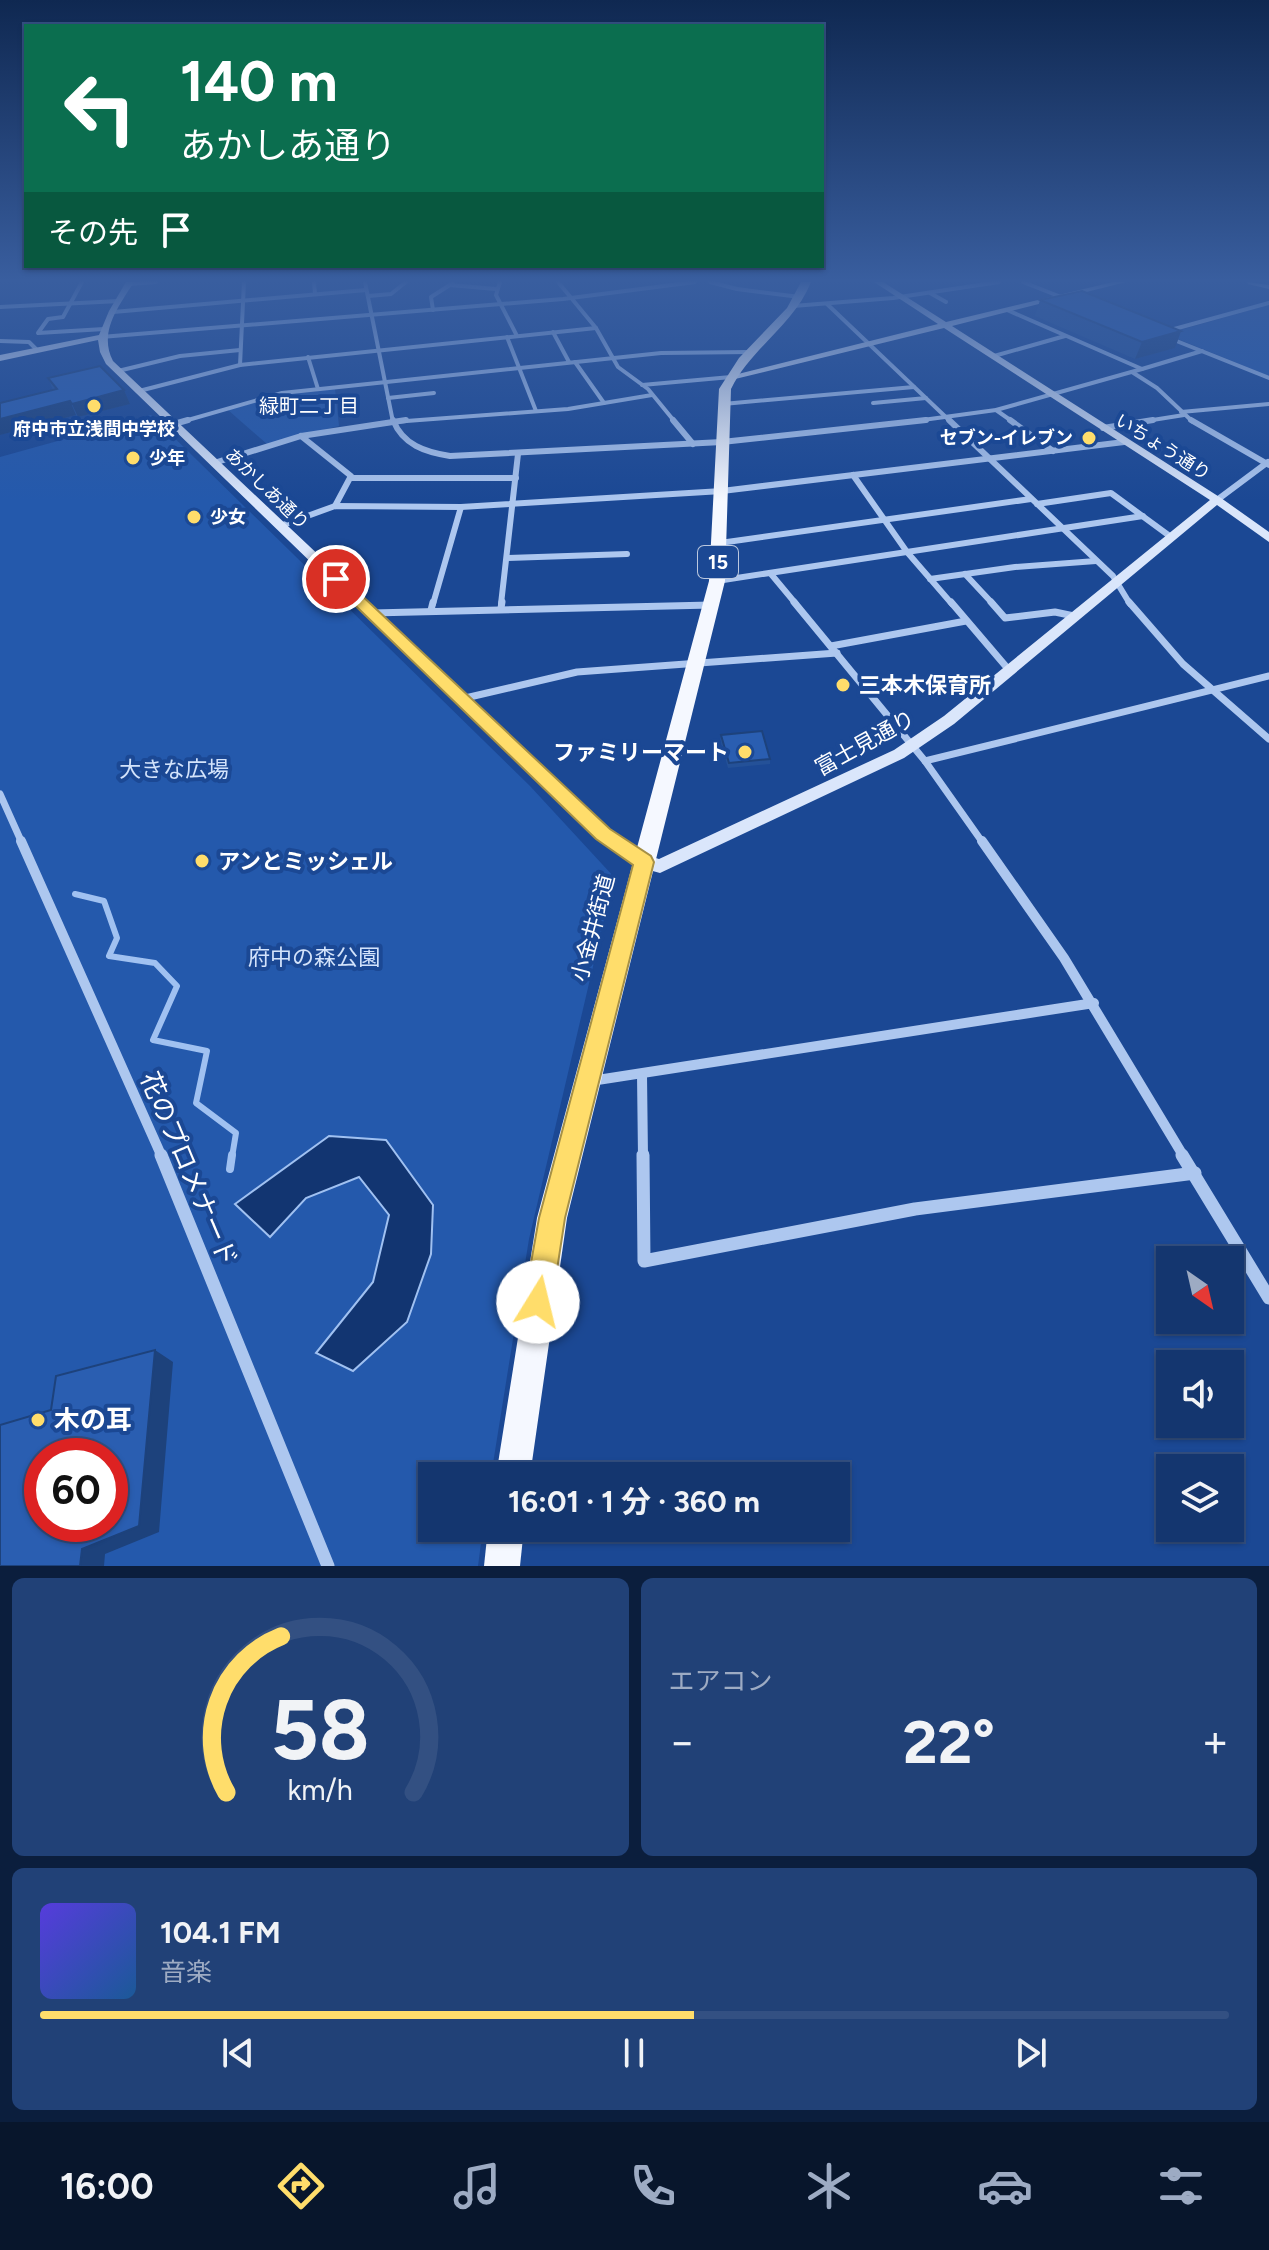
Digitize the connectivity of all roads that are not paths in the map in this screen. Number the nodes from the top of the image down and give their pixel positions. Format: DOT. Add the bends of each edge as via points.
graph roads {
  1 [pos="104,355"];
  2 [pos="189,355"];
  3 [pos="240,355"];
  4 [pos="325,355"];
  5 [pos="379,355"];
  6 [pos="515,355"];
  7 [pos="568,355"];
  8 [pos="610,355"];
  9 [pos="679,355"];
  10 [pos="747,355"];
  11 [pos="824,355"];
  12 [pos="882,355"];
  13 [pos="997,355"];
  14 [pos="1110,355"];
  15 [pos="1188,355"];
  16 [pos="1212,355"];
  17 [pos="994,356"];
  18 [pos="308,357"];
  19 [pos="612,358"];
  20 [pos="572,362"];
  21 [pos="446,364"];
  22 [pos="240,365"];
  23 [pos="521,367"];
  24 [pos="1142,369"];
  25 [pos="118,371"];
  26 [pos="1132,372"];
  27 [pos="449,375"];
  28 [pos="731,377"];
  29 [pos="1269,378"];
  30 [pos="384,382"];
  31 [pos="641,385"];
  32 [pos="914,387"];
  33 [pos="318,389"];
  34 [pos="139,391"];
  35 [pos="434,393"];
  36 [pos="652,395"];
  37 [pos="1053,396"];
  38 [pos="388,398"];
  39 [pos="926,398"];
  40 [pos="604,403"];
  41 [pos="873,403"];
  42 [pos="723,404"];
  43 [pos="1269,404"];
  44 [pos="996,410"];
  45 [pos="536,411"];
  46 [pos="1182,413"];
  47 [pos="945,418"];
  48 [pos="393,422"];
  49 [pos="174,424"];
  50 [pos="1103,428"];
  51 [pos="301,436"];
  52 [pos="722,442"];
  53 [pos="1124,442"];
  54 [pos="693,444"];
  55 [pos="1053,451"];
  56 [pos="518,454"];
  57 [pos="989,460"];
  58 [pos="214,463"];
  59 [pos="1268,463"];
  60 [pos="853,475"];
  61 [pos="350,478"];
  62 [pos="516,478"];
  63 [pos="722,491"];
  64 [pos="1217,500"];
  65 [pos="1034,502"];
  66 [pos="513,504"];
  67 [pos="335,506"];
  68 [pos="461,507"];
  69 [pos="1143,516"];
  70 [pos="882,518"];
  71 [pos="280,526"];
  72 [pos="1061,528"];
  73 [pos="1171,537"];
  74 [pos="1269,538"];
  75 [pos="720,543"];
  76 [pos="907,552"];
  77 [pos="627,554"];
  78 [pos="507,558"];
  79 [pos="1096,561"];
  80 [pos="771,574"];
  81 [pos="965,574"];
  82 [pos="930,579"];
  83 [pos="717,581"];
  84 [pos="1116,582"];
  85 [pos="711,605"];
  86 [pos="501,608"];
  87 [pos="431,610"];
  88 [pos="372,613"];
  89 [pos="1074,616"];
  90 [pos="966,621"];
  91 [pos="834,650"];
  92 [pos="695,664"];
  93 [pos="1009,670"];
  94 [pos="1269,676"];
  95 [pos="1210,689"];
  96 [pos="461,699"];
  97 [pos="1269,739"];
  98 [pos="911,745"];
  99 [pos="925,761"];
  100 [pos="0,794"];
  101 [pos="644,862"];
  102 [pos="1094,1003"];
  103 [pos="642,1075"];
  104 [pos="586,1081"];
  105 [pos="1195,1173"];
  106 [pos="1269,1298"];
  107 [pos="515,1462"];
  108 [pos="505,1542"];
  109 [pos="328,1566"];
  110 [pos="502,1566"];
  1 -- 25 [label="street, あかしあ通り"];
  2 -- 25 [label="street"];
  3 -- 22 [label="street"];
  4 -- 18 [label="street"];
  5 -- 30 [label="street"];
  6 -- 23 [label="street"];
  7 -- 20 [label="street"];
  8 -- 19 [label="street"];
  9 -- 19 [label="street"];
  10 -- 28 [label="main road, 小金井街道 / 15"];
  11 -- 28 [label="street"];
  12 -- 32 [label="street"];
  13 -- 17 [label="street"];
  14 -- 24 [label="street"];
  15 -- 24 [label="street"];
  16 -- 29 [label="street"];
  17 -- 37 [label="street, いちょう通り"];
  18 -- 22 [label="street"];
  18 -- 33 [label="street"];
  19 -- 20 [label="street"];
  19 -- 31 [label="street"];
  20 -- 23 [label="street"];
  20 -- 40 [label="street"];
  21 -- 27 [label="street"];
  22 -- 34 [label="street"];
  23 -- 27 [label="street"];
  23 -- 45 [label="street"];
  24 -- 26 [label="street"];
  25 -- 34 [label="street, あかしあ通り"];
  26 -- 37 [label="street"];
  26 -- 46 [label="street"];
  27 -- 30 [label="street"];
  28 -- 31 [label="street"];
  28 -- 42 [label="main road, 小金井街道 / 15"];
  30 -- 33 [label="street"];
  30 -- 38 [label="street"];
  31 -- 36 [label="street"];
  32 -- 39 [label="street"];
  32 -- 42 [label="street"];
  33 -- 49 [label="street" via="282,393"];
  34 -- 49 [label="street, あかしあ通り"];
  35 -- 38 [label="street"];
  36 -- 40 [label="street"];
  36 -- 54 [label="street"];
  37 -- 44 [label="street"];
  37 -- 50 [label="street, いちょう通り"];
  38 -- 48 [label="street"];
  39 -- 41 [label="street"];
  39 -- 47 [label="street"];
  40 -- 45 [label="street"];
  42 -- 52 [label="main road, 小金井街道 / 15"];
  43 -- 46 [label="street"];
  44 -- 47 [label="street"];
  44 -- 55 [label="street"];
  45 -- 48 [label="street"];
  46 -- 50 [label="street"];
  46 -- 59 [label="street"];
  47 -- 52 [label="street"];
  47 -- 57 [label="street"];
  48 -- 51 [label="street"];
  48 -- 56 [label="street" via="407,442 434,453"];
  49 -- 58 [label="street, あかしあ通り"];
  50 -- 53 [label="street, いちょう通り"];
  51 -- 58 [label="street"];
  51 -- 61 [label="street"];
  52 -- 54 [label="street"];
  52 -- 63 [label="main road, 小金井街道 / 15"];
  53 -- 55 [label="street"];
  53 -- 64 [label="street, いちょう通り"];
  54 -- 56 [label="street"];
  55 -- 57 [label="street"];
  56 -- 62 [label="street"];
  57 -- 60 [label="street"];
  57 -- 65 [label="street"];
  58 -- 71 [label="street, あかしあ通り"];
  59 -- 64 [label="street, 富士見通り"];
  60 -- 63 [label="street"];
  60 -- 70 [label="street"];
  61 -- 62 [label="street"];
  61 -- 67 [label="street"];
  62 -- 66 [label="street"];
  63 -- 66 [label="street"];
  63 -- 75 [label="main road, 小金井街道 / 15"];
  64 -- 73 [label="street, 富士見通り"];
  64 -- 74 [label="street, いちょう通り"];
  65 -- 69 [label="street" via="1111,493"];
  65 -- 70 [label="street"];
  65 -- 72 [label="street"];
  66 -- 68 [label="street"];
  66 -- 78 [label="street"];
  67 -- 68 [label="street"];
  67 -- 71 [label="street"];
  68 -- 87 [label="street"];
  69 -- 72 [label="street"];
  69 -- 73 [label="street"];
  70 -- 75 [label="street"];
  70 -- 76 [label="street"];
  71 -- 88 [label="street, あかしあ通り"];
  72 -- 76 [label="street"];
  72 -- 79 [label="street"];
  73 -- 84 [label="street, 富士見通り"];
  75 -- 83 [label="main road, 小金井街道 / 15"];
  76 -- 80 [label="street"];
  76 -- 82 [label="street"];
  77 -- 78 [label="street"];
  78 -- 86 [label="street"];
  79 -- 81 [label="street"];
  79 -- 84 [label="street"];
  80 -- 83 [label="street"];
  80 -- 91 [label="street"];
  81 -- 82 [label="street"];
  81 -- 89 [label="street" via="1005,618 1055,612"];
  82 -- 90 [label="street"];
  83 -- 85 [label="main road, 小金井街道 / 15"];
  84 -- 89 [label="street, 富士見通り"];
  84 -- 95 [label="street"];
  85 -- 86 [label="street"];
  85 -- 92 [label="main road, 小金井街道 / 15"];
  86 -- 87 [label="street"];
  87 -- 88 [label="street"];
  88 -- 96 [label="street, あかしあ通り"];
  89 -- 93 [label="street, 富士見通り"];
  90 -- 91 [label="street"];
  90 -- 93 [label="street"];
  91 -- 92 [label="street"];
  91 -- 98 [label="street"];
  92 -- 96 [label="street" via="577,672"];
  92 -- 101 [label="main road, 小金井街道 / 15"];
  93 -- 98 [label="street, 富士見通り"];
  94 -- 95 [label="street"];
  95 -- 97 [label="street"];
  95 -- 99 [label="street"];
  96 -- 101 [label="street, あかしあ通り" via="603,834"];
  98 -- 99 [label="street"];
  98 -- 101 [label="street, 富士見通り" via="852,778 660,866"];
  99 -- 102 [label="street"];
  100 -- 109 [label="street, 花のプロメナード" via="189,1218"];
  101 -- 104 [label="main road, 小金井街道 / 15"];
  102 -- 103 [label="street"];
  102 -- 105 [label="street"];
  103 -- 104 [label="street"];
  103 -- 105 [label="street" via="644,1261 900,1211"];
  104 -- 107 [label="main road, 小金井街道 / 15" via="552,1218"];
  105 -- 106 [label="street"];
  108 -- 110 [label="main road"];
}
